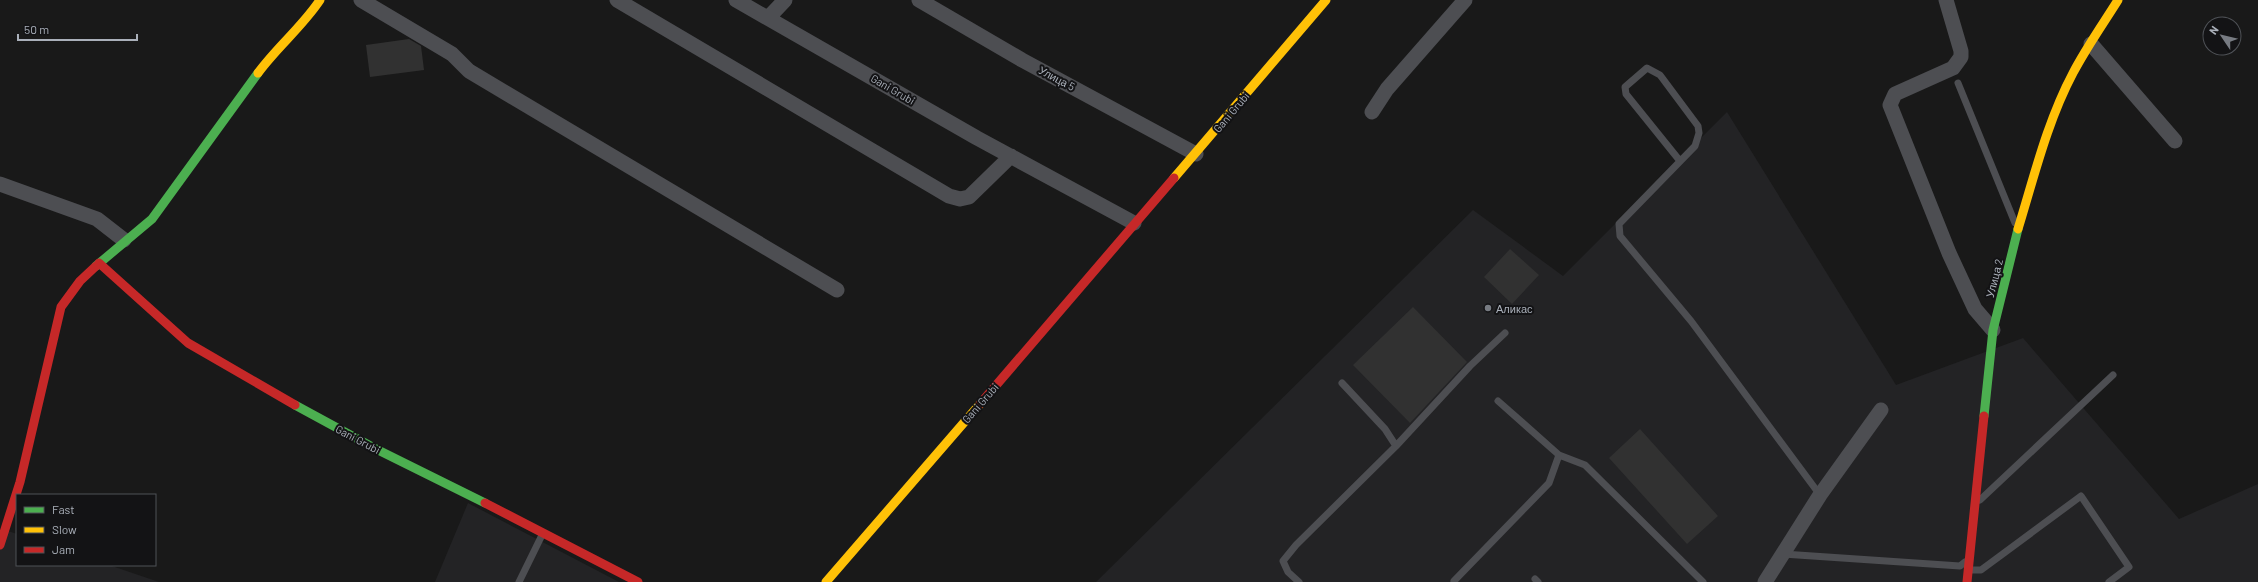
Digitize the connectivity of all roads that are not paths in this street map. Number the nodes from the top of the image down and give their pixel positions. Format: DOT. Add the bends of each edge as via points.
graph roads {
  1 [pos="320,0"];
  2 [pos="361,0"];
  3 [pos="617,0"];
  4 [pos="736,0"];
  5 [pos="785,0"];
  6 [pos="919,0"];
  7 [pos="1326,0"];
  8 [pos="1465,0"];
  9 [pos="1946,0"];
  10 [pos="2118,0"];
  11 [pos="769,17"];
  12 [pos="2091,44"];
  13 [pos="1958,83"];
  14 [pos="1372,112"];
  15 [pos="2175,141"];
  16 [pos="1196,154"];
  17 [pos="1011,156"];
  18 [pos="1680,161"];
  19 [pos="0,184"];
  20 [pos="1134,223"];
  21 [pos="2018,230"];
  22 [pos="124,240"];
  23 [pos="99,263"];
  24 [pos="837,290"];
  25 [pos="1993,330"];
  26 [pos="1505,333"];
  27 [pos="2113,375"];
  28 [pos="1342,383"];
  29 [pos="1498,401"];
  30 [pos="1880,410"];
  31 [pos="1396,446"];
  32 [pos="1559,455"];
  33 [pos="16,494"];
  34 [pos="16,495"];
  35 [pos="1820,495"];
  36 [pos="1974,505"];
  37 [pos="544,532"];
  38 [pos="0,545"];
  39 [pos="1783,554"];
  40 [pos="1969,558"];
  41 [pos="1968,570"];
  42 [pos="1454,581"];
  43 [pos="520,582"];
  44 [pos="638,582"];
  45 [pos="826,582"];
  46 [pos="1299,582"];
  47 [pos="1703,582"];
  48 [pos="1765,582"];
  49 [pos="1967,582"];
  50 [pos="2109,582"];
  1 -- 22 [label="street" via="308,18 265,64 152,219"];
  2 -- 24 [label="street" via="452,54 469,71"];
  3 -- 17 [label="street" via="960,200 970,196"];
  4 -- 11 [label="street, Gani Grubi"];
  5 -- 11 [label="street"];
  6 -- 16 [label="street, Улица 5" via="1022,60"];
  7 -- 16 [label="street, Gani Grubi"];
  8 -- 14 [label="street" via="1387,89"];
  9 -- 25 [label="street" via="1961,51 1959,62 1953,68 1895,94 1890,105 1949,253 1975,309"];
  10 -- 12 [label="street, Улица 2"];
  11 -- 17 [label="street, Gani Grubi"];
  12 -- 15 [label="street"];
  12 -- 21 [label="street, Улица 2" via="2073,73 2044,142"];
  13 -- 21 [label="lane"];
  16 -- 20 [label="street, Gani Grubi"];
  17 -- 20 [label="street, Gani Grubi"];
  18 -- 18 [label="lane" via="1698,140 1698,126 1660,75 1647,68 1625,87 1626,94"];
  18 -- 35 [label="lane" via="1618,224 1620,236 1691,321"];
  19 -- 22 [label="street" via="97,219"];
  20 -- 45 [label="street, Gani Grubi"];
  21 -- 25 [label="street, Улица 2"];
  22 -- 23 [label="street"];
  23 -- 33 [label="street" via="80,281 61,307"];
  23 -- 37 [label="street, Gani Grubi" via="188,343 376,448"];
  25 -- 36 [label="street, Улица 2"];
  26 -- 31 [label="lane" via="1470,366"];
  27 -- 36 [label="lane"];
  28 -- 31 [label="lane" via="1385,429"];
  29 -- 32 [label="lane"];
  30 -- 35 [label="street"];
  31 -- 46 [label="lane" via="1283,561 1288,572"];
  32 -- 42 [label="lane" via="1549,483"];
  32 -- 47 [label="lane" via="1585,465"];
  34 -- 38 [label="street"];
  35 -- 39 [label="street"];
  36 -- 40 [label="street, Улица 2"];
  37 -- 43 [label="lane"];
  37 -- 44 [label="street, Gani Grubi"];
  39 -- 40 [label="lane" via="1960,566"];
  39 -- 48 [label="street"];
  40 -- 41 [label="street, Улица 2"];
  41 -- 49 [label="street, Улица 2"];
  41 -- 50 [label="lane" via="1981,570 2081,496 2128,567"];
}
